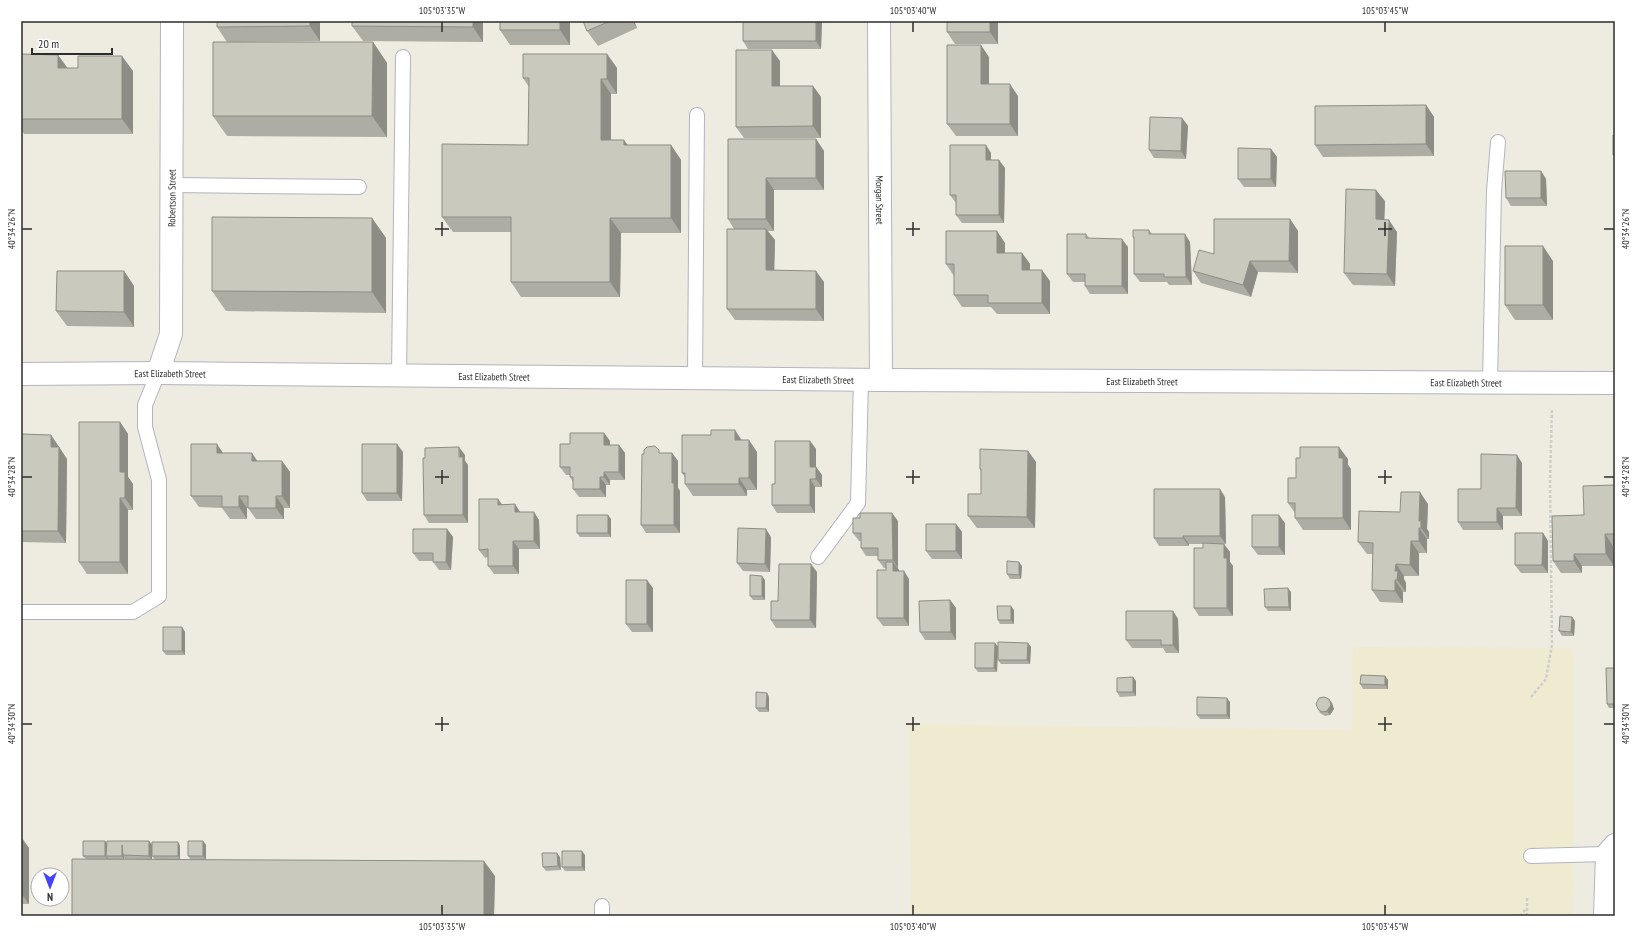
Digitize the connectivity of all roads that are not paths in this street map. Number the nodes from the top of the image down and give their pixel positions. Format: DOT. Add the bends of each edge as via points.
graph roads {
  1 [pos="172,21"];
  2 [pos="879,21"];
  3 [pos="403,57"];
  4 [pos="697,115"];
  5 [pos="1498,142"];
  6 [pos="172,185"];
  7 [pos="359,186"];
  8 [pos="158,373"];
  9 [pos="21,374"];
  10 [pos="399,375"];
  11 [pos="695,378"];
  12 [pos="871,380"];
  13 [pos="1490,382"];
  14 [pos="1615,383"];
  15 [pos="818,557"];
  16 [pos="21,612"];
  17 [pos="1611,849"];
  18 [pos="1531,856"];
  19 [pos="1605,916"];
  1 -- 6 [label="street, Robertson Street"];
  2 -- 12 [label="street, Morgan Street"];
  3 -- 10 [label="lane"];
  4 -- 11 [label="lane"];
  5 -- 13 [label="lane" via="1494,199"];
  6 -- 7 [label="lane"];
  6 -- 8 [label="street, Robertson Street" via="171,334"];
  8 -- 9 [label="street, East Elizabeth Street"];
  8 -- 10 [label="street, East Elizabeth Street"];
  8 -- 16 [label="lane" via="145,405 145,427 159,480 159,596 133,612"];
  10 -- 11 [label="street, East Elizabeth Street"];
  11 -- 12 [label="street, East Elizabeth Street"];
  12 -- 13 [label="street, East Elizabeth Street"];
  12 -- 15 [label="lane" via="858,503"];
  13 -- 14 [label="street, East Elizabeth Street"];
  17 -- 18 [label="lane"];
  17 -- 19 [label="street"];
}
